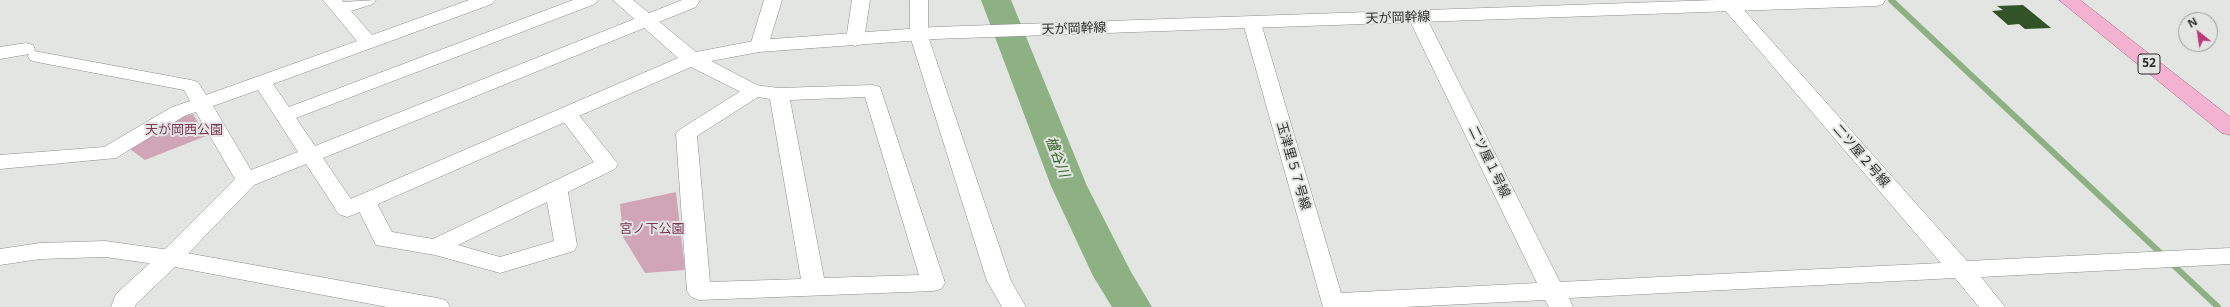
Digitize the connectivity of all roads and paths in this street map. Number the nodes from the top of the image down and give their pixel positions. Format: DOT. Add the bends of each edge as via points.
graph roads {
  1 [pos="366,0"];
  2 [pos="486,0"];
  3 [pos="589,0"];
  4 [pos="622,0"];
  5 [pos="691,0"];
  6 [pos="773,0"];
  7 [pos="861,0"];
  8 [pos="919,0"];
  9 [pos="1876,0"];
  10 [pos="2068,0"];
  11 [pos="336,5"];
  12 [pos="1730,6"];
  13 [pos="1417,17"];
  14 [pos="646,20"];
  15 [pos="1252,23"];
  16 [pos="927,35"];
  17 [pos="855,40"];
  18 [pos="369,43"];
  19 [pos="759,46"];
  20 [pos="0,53"];
  21 [pos="692,59"];
  22 [pos="262,82"];
  23 [pos="754,91"];
  24 [pos="779,94"];
  25 [pos="199,104"];
  26 [pos="567,113"];
  27 [pos="285,115"];
  28 [pos="2230,128"];
  29 [pos="311,155"];
  30 [pos="0,162"];
  31 [pos="246,180"];
  32 [pos="556,188"];
  33 [pos="356,205"];
  34 [pos="435,247"];
  35 [pos="2230,256"];
  36 [pos="0,257"];
  37 [pos="170,258"];
  38 [pos="1960,270"];
  39 [pos="814,286"];
  40 [pos="1556,298"];
  41 [pos="1334,304"];
  42 [pos="123,307"];
  43 [pos="437,307"];
  44 [pos="1014,307"];
  45 [pos="1993,307"];
  1 -- 11 [label="street"];
  2 -- 18 [label="street"];
  3 -- 27 [label="street"];
  4 -- 14 [label="street"];
  5 -- 14 [label="street" via="690,3"];
  6 -- 19 [label="street"];
  7 -- 17 [label="street"];
  8 -- 16 [label="street"];
  9 -- 12 [label="street, 天が岡幹線"];
  10 -- 28 [label="main road, 52"];
  11 -- 18 [label="street"];
  12 -- 13 [label="street, 天が岡幹線"];
  12 -- 38 [label="street, 二ツ屋２号線"];
  13 -- 15 [label="street, 天が岡幹線"];
  13 -- 40 [label="street, 二ツ屋１号線"];
  14 -- 21 [label="street"];
  14 -- 29 [label="street"];
  15 -- 16 [label="street, 天が岡幹線"];
  15 -- 41 [label="street, 玉津里５７号線"];
  16 -- 17 [label="street, 天が岡幹線"];
  16 -- 44 [label="street" via="999,282"];
  17 -- 19 [label="street, 天が岡幹線"];
  18 -- 22 [label="street"];
  19 -- 21 [label="street, 天が岡幹線"];
  20 -- 25 [label="street" via="31,53 191,86"];
  21 -- 23 [label="street"];
  21 -- 26 [label="street, 天が岡幹線"];
  22 -- 25 [label="street"];
  22 -- 27 [label="street"];
  23 -- 24 [label="street"];
  23 -- 39 [label="street" via="686,134 699,291"];
  24 -- 39 [label="street"];
  24 -- 39 [label="street" via="873,91 933,283"];
  25 -- 30 [label="street" via="179,111 109,153"];
  25 -- 31 [label="street"];
  26 -- 32 [label="street" via="607,164"];
  26 -- 33 [label="street, 天が岡幹線"];
  27 -- 29 [label="street"];
  29 -- 31 [label="street"];
  29 -- 33 [label="street"];
  31 -- 37 [label="street"];
  32 -- 34 [label="street"];
  32 -- 34 [label="street" via="566,245 500,265"];
  33 -- 34 [label="street" via="384,239"];
  35 -- 38 [label="street"];
  36 -- 37 [label="street" via="40,251 105,249"];
  37 -- 42 [label="street" via="125,300"];
  37 -- 43 [label="street"];
  38 -- 40 [label="street"];
  38 -- 45 [label="street, 二ツ屋２号線"];
  40 -- 41 [label="street"];
}
